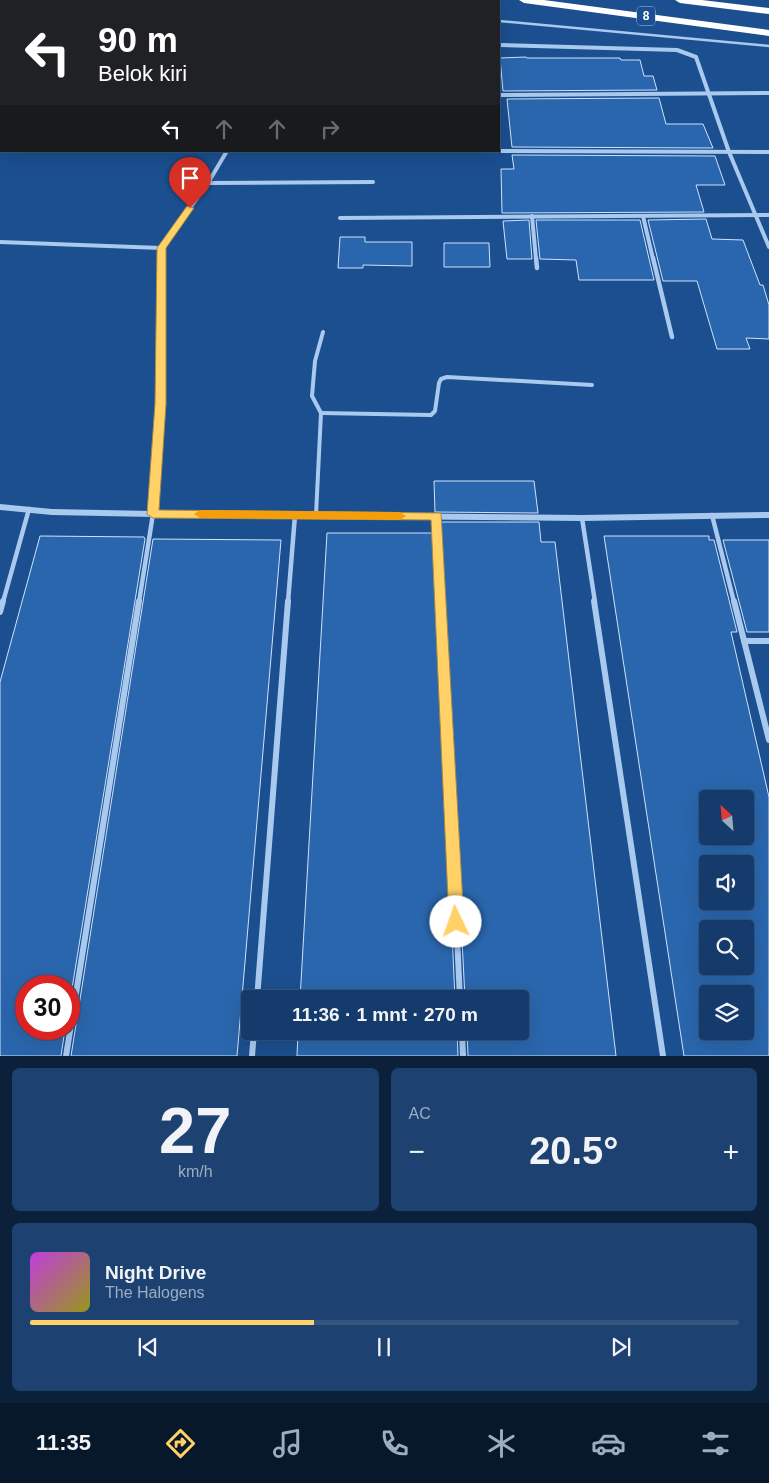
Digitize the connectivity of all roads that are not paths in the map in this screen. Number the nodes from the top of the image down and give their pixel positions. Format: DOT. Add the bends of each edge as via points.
graph roads {
  1 [pos="524,0"];
  2 [pos="680,0"];
  3 [pos="769,12"];
  4 [pos="500,21"];
  5 [pos="769,33"];
  6 [pos="500,45"];
  7 [pos="769,46"];
  8 [pos="709,92"];
  9 [pos="769,93"];
  10 [pos="500,95"];
  11 [pos="501,151"];
  12 [pos="227,152"];
  13 [pos="729,152"];
  14 [pos="769,152"];
  15 [pos="373,182"];
  16 [pos="208,183"];
  17 [pos="757,215"];
  18 [pos="769,215"];
  19 [pos="532,216"];
  20 [pos="643,216"];
  21 [pos="340,218"];
  22 [pos="0,242"];
  23 [pos="769,247"];
  24 [pos="162,248"];
  25 [pos="537,268"];
  26 [pos="323,332"];
  27 [pos="672,337"];
  28 [pos="592,385"];
  29 [pos="321,413"];
  30 [pos="0,508"];
  31 [pos="29,509"];
  32 [pos="153,514"];
  33 [pos="295,515"];
  34 [pos="316,515"];
  35 [pos="712,515"];
  36 [pos="769,515"];
  37 [pos="437,516"];
  38 [pos="582,518"];
  39 [pos="0,612"];
  40 [pos="744,641"];
  41 [pos="769,641"];
  42 [pos="769,740"];
  43 [pos="258,990"];
  44 [pos="460,990"];
  45 [pos="253,1040"];
  46 [pos="462,1040"];
  47 [pos="66,1056"];
  48 [pos="252,1056"];
  49 [pos="463,1056"];
  50 [pos="662,1056"];
  1 -- 5 [label="highway, 8"];
  2 -- 3 [label="highway"];
  4 -- 7 [label="lane"];
  6 -- 8 [label="street" via="677,50 696,57"];
  8 -- 9 [label="street"];
  8 -- 10 [label="street"];
  8 -- 13 [label="street"];
  11 -- 13 [label="street"];
  12 -- 16 [label="street"];
  13 -- 14 [label="street"];
  13 -- 17 [label="street"];
  15 -- 16 [label="street"];
  16 -- 24 [label="street"];
  17 -- 18 [label="street"];
  17 -- 20 [label="street"];
  17 -- 23 [label="street"];
  19 -- 20 [label="street"];
  19 -- 21 [label="street"];
  19 -- 25 [label="street"];
  20 -- 27 [label="street"];
  22 -- 24 [label="street"];
  24 -- 32 [label="street" via="160,404"];
  26 -- 29 [label="lane" via="315,361 312,396"];
  28 -- 29 [label="lane" via="447,377 438,383 435,411 430,415"];
  29 -- 34 [label="lane"];
  30 -- 31 [label="street"];
  31 -- 32 [label="street"];
  31 -- 39 [label="street"];
  32 -- 33 [label="street"];
  32 -- 47 [label="street"];
  33 -- 34 [label="street"];
  33 -- 43 [label="street"];
  34 -- 37 [label="street"];
  35 -- 36 [label="street"];
  35 -- 38 [label="street"];
  35 -- 40 [label="street"];
  37 -- 38 [label="street"];
  37 -- 44 [label="street"];
  38 -- 50 [label="street"];
  40 -- 41 [label="street"];
  40 -- 42 [label="street"];
  45 -- 48 [label="street"];
  46 -- 49 [label="street"];
}
